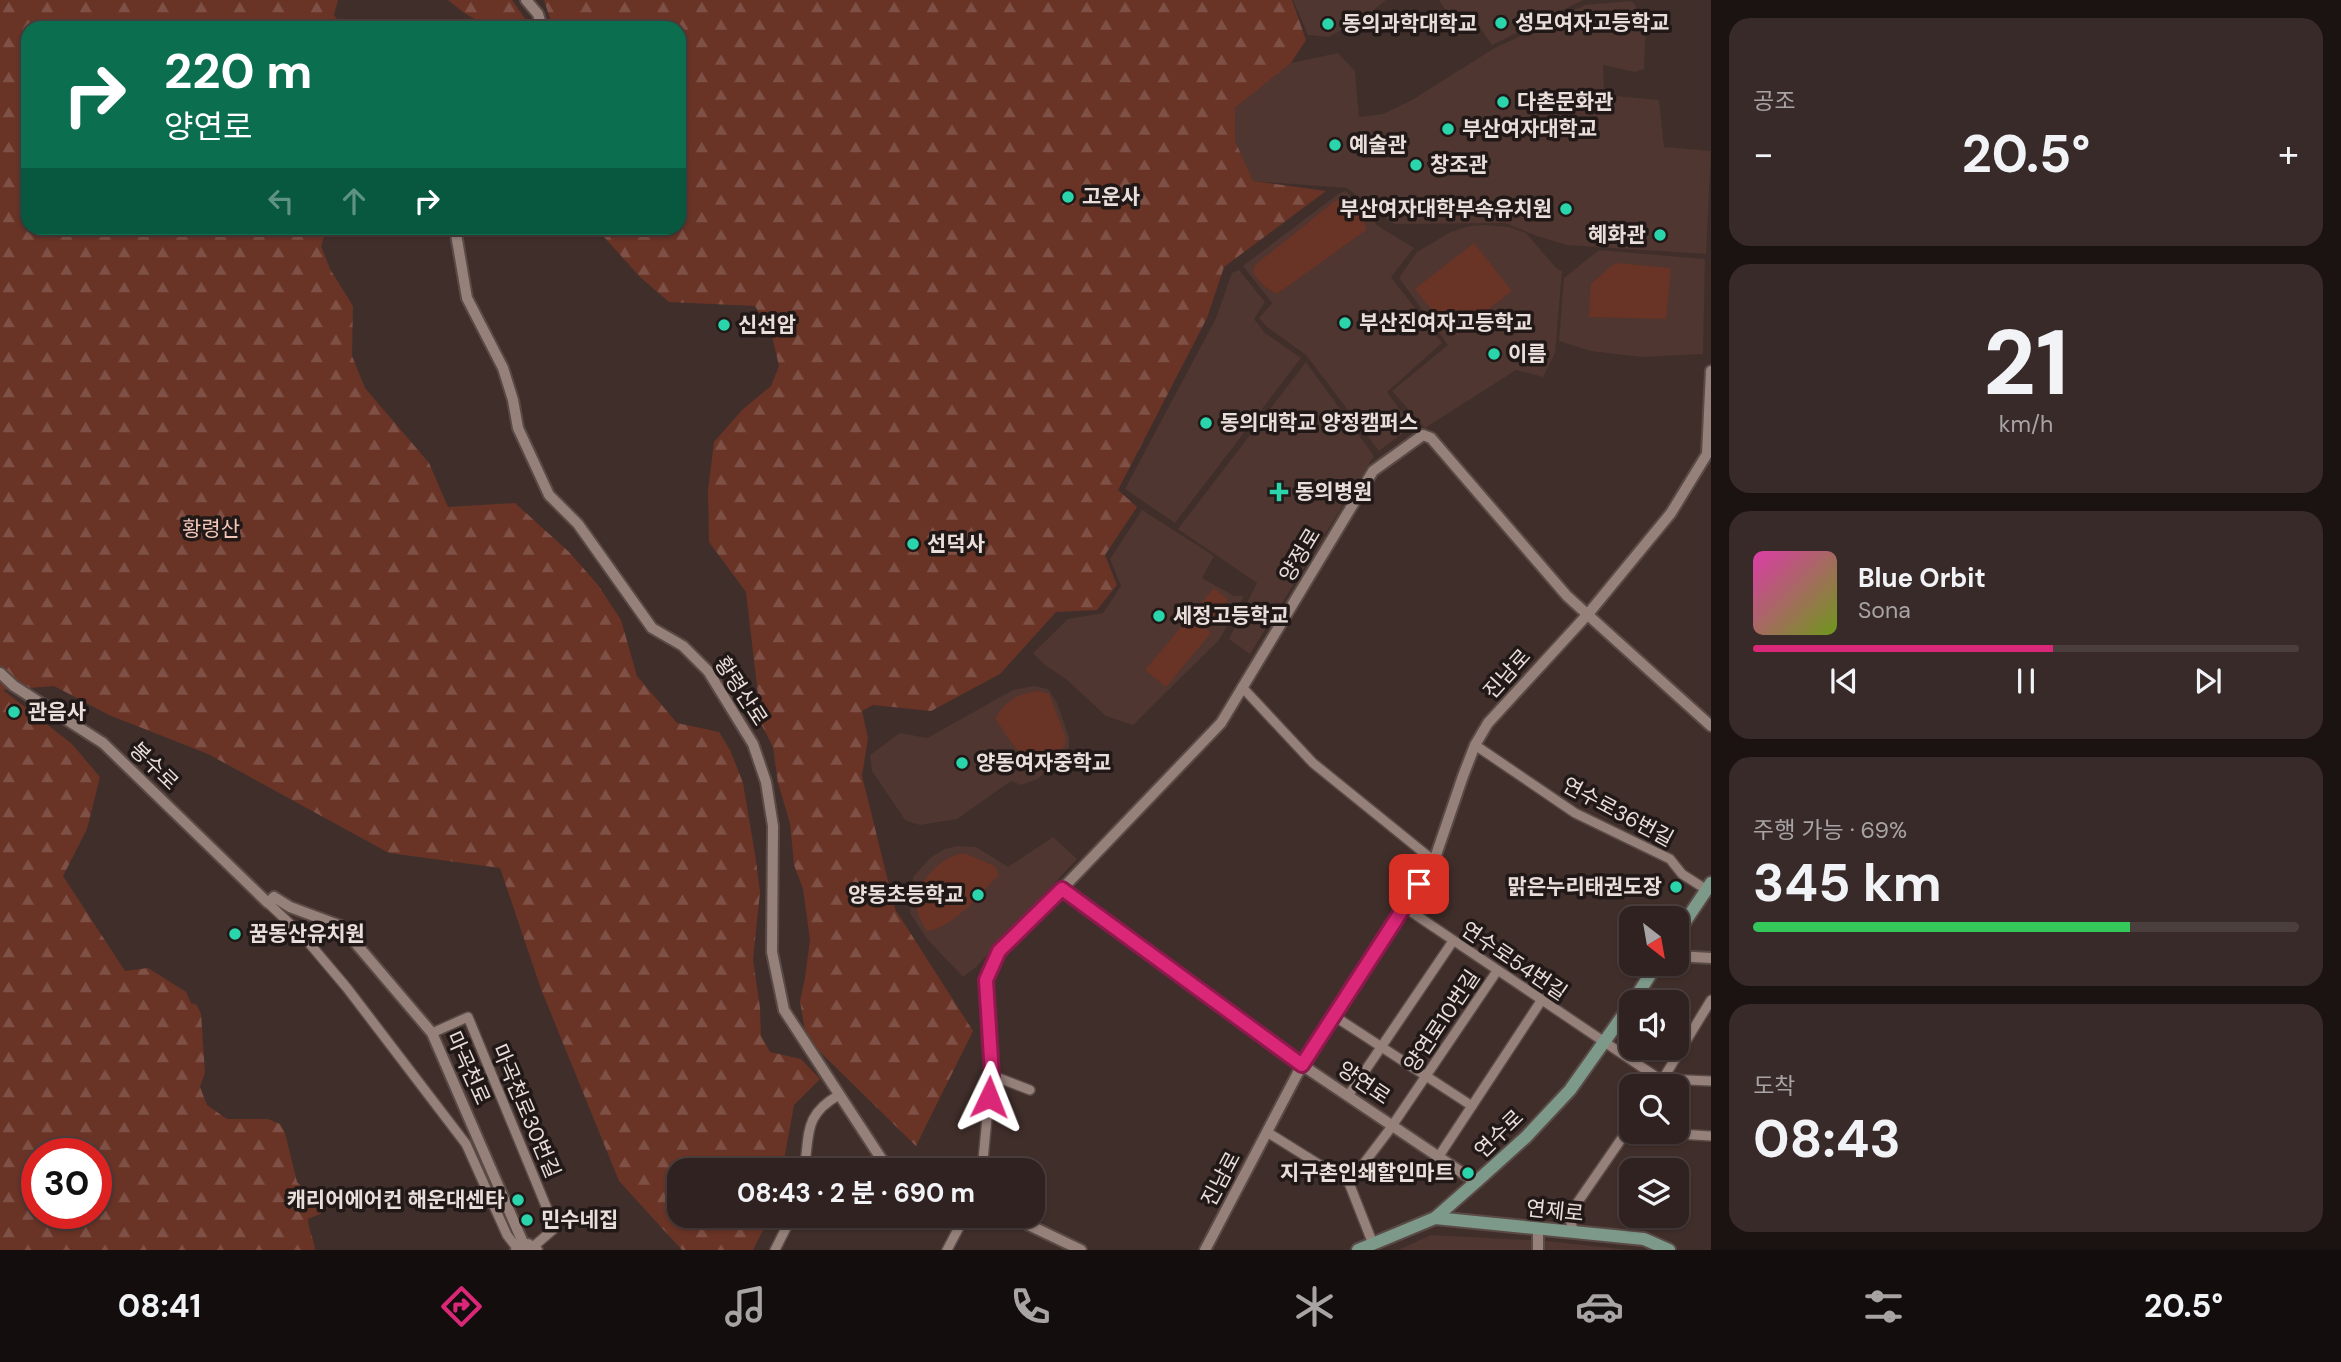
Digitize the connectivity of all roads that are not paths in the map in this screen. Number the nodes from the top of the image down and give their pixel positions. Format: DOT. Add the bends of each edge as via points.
graph roads {
  1 [pos="526,0"];
  2 [pos="540,21"];
  3 [pos="456,235"];
  4 [pos="1711,371"];
  5 [pos="1709,455"];
  6 [pos="1588,614"];
  7 [pos="0,673"];
  8 [pos="1242,687"];
  9 [pos="1711,726"];
  10 [pos="1475,745"];
  11 [pos="1434,861"];
  12 [pos="1709,886"];
  13 [pos="1062,889"];
  14 [pos="268,903"];
  15 [pos="1404,907"];
  16 [pos="1689,916"];
  17 [pos="1452,941"];
  18 [pos="1689,957"];
  19 [pos="1711,958"];
  20 [pos="1497,971"];
  21 [pos="1711,1000"];
  22 [pos="1541,1001"];
  23 [pos="1334,1016"];
  24 [pos="1700,1018"];
  25 [pos="1711,1018"];
  26 [pos="1619,1021"];
  27 [pos="432,1033"];
  28 [pos="1605,1043"];
  29 [pos="1381,1046"];
  30 [pos="1302,1065"];
  31 [pos="1648,1074"];
  32 [pos="1666,1074"];
  33 [pos="992,1075"];
  34 [pos="1426,1077"];
  35 [pos="1711,1081"];
  36 [pos="1689,1082"];
  37 [pos="1030,1090"];
  38 [pos="839,1095"];
  39 [pos="1348,1096"];
  40 [pos="1472,1106"];
  41 [pos="1392,1126"];
  42 [pos="1267,1132"];
  43 [pos="1689,1135"];
  44 [pos="1711,1136"];
  45 [pos="1619,1144"];
  46 [pos="1439,1157"];
  47 [pos="806,1158"];
  48 [pos="880,1158"];
  49 [pos="983,1158"];
  50 [pos="1476,1182"];
  51 [pos="1349,1183"];
  52 [pos="1435,1218"];
  53 [pos="786,1228"];
  54 [pos="959,1228"];
  55 [pos="1035,1228"];
  56 [pos="1538,1229"];
  57 [pos="1574,1233"];
  58 [pos="1373,1244"];
  59 [pos="526,1248"];
  60 [pos="775,1250"];
  61 [pos="947,1250"];
  62 [pos="1081,1250"];
  63 [pos="1205,1250"];
  64 [pos="1358,1250"];
  65 [pos="1538,1250"];
  66 [pos="1669,1250"];
  1 -- 2 [label="street"];
  3 -- 38 [label="street, 황령산로" via="467,298 503,368 518,428 549,495 578,524 652,628 683,646 708,671 753,744 766,782 773,826 772,940 777,986 784,1010"];
  4 -- 5 [label="street, 진남로"];
  5 -- 6 [label="street, 진남로" via="1671,513"];
  6 -- 8 [label="street, 양정로" via="1423,435 1373,471"];
  6 -- 9 [label="street, 양정로"];
  6 -- 10 [label="street, 진남로" via="1488,723"];
  7 -- 14 [label="street, 봉수로" via="103,743"];
  8 -- 11 [label="street" via="1313,763"];
  8 -- 13 [label="street, 양정로" via="1221,723"];
  10 -- 11 [label="street, 진남로"];
  10 -- 12 [label="street, 연수로36번길" via="1575,813 1670,859 1682,874"];
  11 -- 15 [label="street, 진남로"];
  12 -- 16 [label="main road"];
  13 -- 30 [label="street, 양연로"];
  13 -- 33 [label="street" via="999,951 986,980"];
  14 -- 27 [label="street, 마곡천로" via="275,897 341,926"];
  14 -- 59 [label="street" via="347,988 466,1144 507,1235"];
  15 -- 17 [label="street, 연수로54번길"];
  15 -- 23 [label="street, 진남로"];
  17 -- 20 [label="street, 연수로54번길"];
  17 -- 29 [label="street"];
  18 -- 19 [label="street"];
  20 -- 22 [label="street, 연수로54번길"];
  20 -- 34 [label="street, 양연로10번길"];
  21 -- 24 [label="street"];
  22 -- 28 [label="street, 연수로54번길"];
  22 -- 40 [label="street"];
  23 -- 29 [label="street"];
  23 -- 30 [label="street, 진남로"];
  24 -- 25 [label="street"];
  24 -- 32 [label="street"];
  26 -- 28 [label="main road, 연수로"];
  27 -- 59 [label="street, 마곡천로"];
  27 -- 59 [label="street, 마곡천로30번길" via="468,1017 555,1228"];
  28 -- 31 [label="street, 연수로54번길"];
  28 -- 50 [label="main road, 연수로" via="1570,1090"];
  29 -- 34 [label="street"];
  29 -- 39 [label="street"];
  30 -- 39 [label="street, 양연로"];
  30 -- 42 [label="street, 진남로"];
  33 -- 37 [label="street"];
  33 -- 49 [label="street"];
  34 -- 40 [label="street"];
  34 -- 41 [label="street, 양연로10번길"];
  35 -- 36 [label="street"];
  38 -- 47 [label="street" via="815,1112"];
  38 -- 48 [label="street, 황령산로"];
  39 -- 41 [label="street, 양연로"];
  40 -- 46 [label="street"];
  41 -- 46 [label="street, 양연로"];
  41 -- 51 [label="street, 양연로10번길"];
  42 -- 51 [label="street"];
  42 -- 63 [label="street, 진남로"];
  43 -- 44 [label="street"];
  45 -- 57 [label="street" via="1573,1209"];
  46 -- 50 [label="street, 양연로"];
  50 -- 52 [label="main road, 연수로"];
  51 -- 58 [label="street"];
  52 -- 56 [label="main road, 연제로"];
  52 -- 58 [label="main road, 연수로"];
  53 -- 60 [label="street"];
  54 -- 61 [label="street"];
  55 -- 62 [label="street"];
  56 -- 57 [label="main road, 연제로"];
  56 -- 65 [label="street"];
  57 -- 66 [label="main road, 연제로" via="1644,1239"];
  58 -- 64 [label="main road, 연수로"];
}
